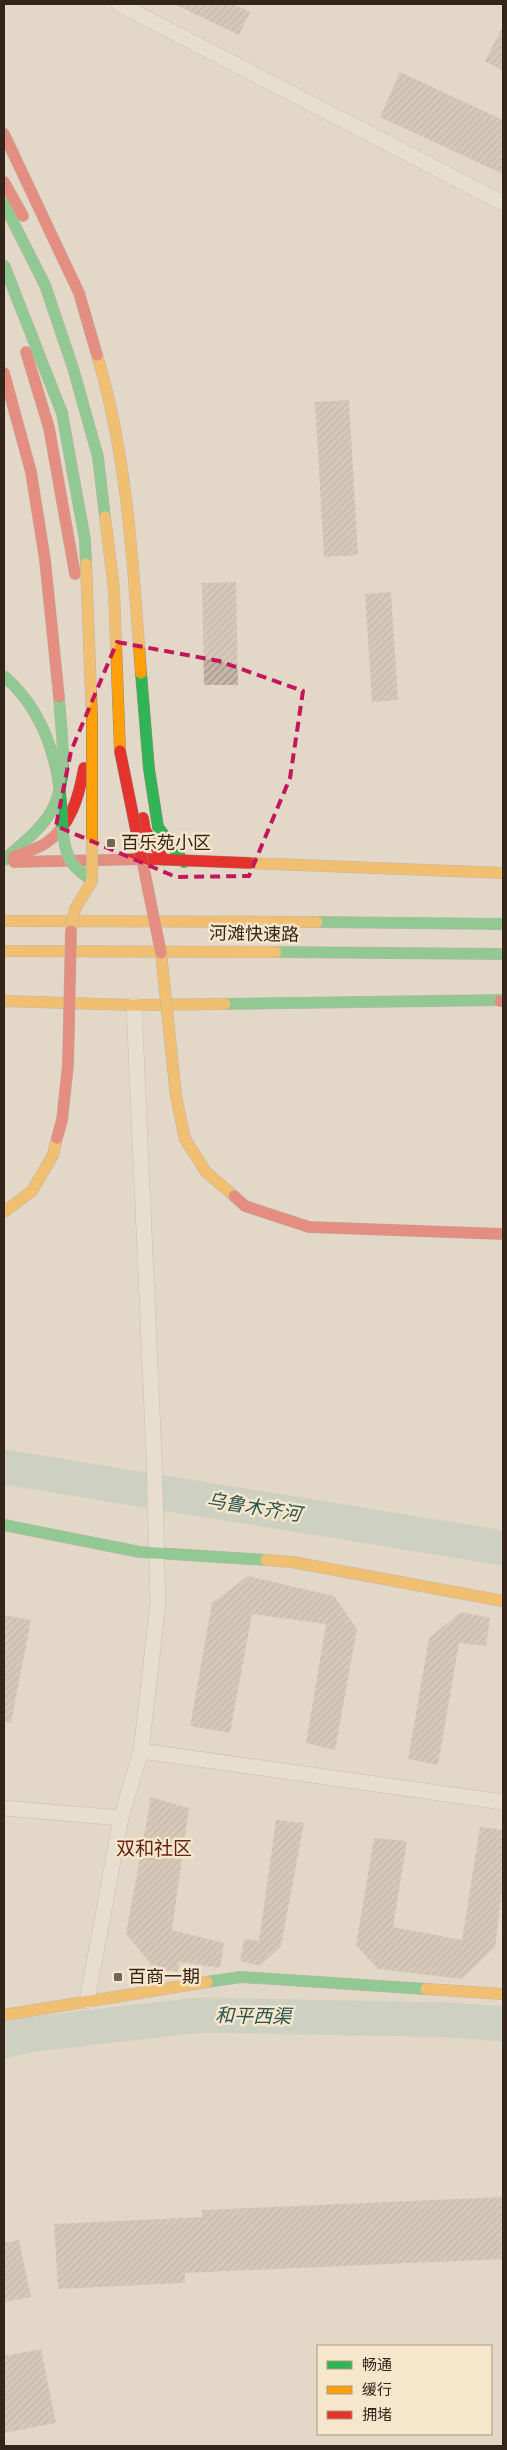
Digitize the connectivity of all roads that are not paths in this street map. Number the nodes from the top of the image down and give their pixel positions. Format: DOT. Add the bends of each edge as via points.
graph roads {
  1 [pos="119,4"];
  2 [pos="4,134"];
  3 [pos="4,182"];
  4 [pos="503,203"];
  5 [pos="4,204"];
  6 [pos="4,266"];
  7 [pos="4,286"];
  8 [pos="72,327"];
  9 [pos="4,373"];
  10 [pos="88,378"];
  11 [pos="4,676"];
  12 [pos="129,679"];
  13 [pos="130,708"];
  14 [pos="164,860"];
  15 [pos="4,861"];
  16 [pos="184,862"];
  17 [pos="503,874"];
  18 [pos="92,881"];
  19 [pos="4,921"];
  20 [pos="503,924"];
  21 [pos="4,951"];
  22 [pos="503,954"];
  23 [pos="4,1001"];
  24 [pos="502,1001"];
  25 [pos="134,1005"];
  26 [pos="4,1212"];
  27 [pos="503,1234"];
  28 [pos="4,1525"];
  29 [pos="158,1553"];
  30 [pos="503,1601"];
  31 [pos="141,1751"];
  32 [pos="503,1802"];
  33 [pos="4,1808"];
  34 [pos="121,1818"];
  35 [pos="503,1994"];
  36 [pos="87,2001"];
  37 [pos="4,2015"];
  1 -- 4 [label="street"];
  2 -- 16 [label="main road" via="79,293 107,387 128,503 149,769 158,827"];
  3 -- 8 [label="main road" via="32,232"];
  5 -- 27 [label="main road, bridge" via="44,285 74,368 98,457 114,590 120,751 162,959 176,1096 185,1139 206,1172 245,1206 309,1227"];
  6 -- 18 [label="main road, bridge" via="62,413 84,540 92,720"];
  7 -- 15 [label="main road" via="49,428 74,560 86,757 79,794 70,817 46,843"];
  9 -- 15 [label="main road" via="31,472 45,560 64,769 52,810 35,832"];
  10 -- 12 [label="main road" via="102,435 120,546"];
  11 -- 18 [label="main road, bridge" via="34,706 54,758 61,794 64,842 74,866"];
  13 -- 14 [label="main road" via="132,766 145,830"];
  14 -- 15 [label="main road"];
  14 -- 16 [label="main road"];
  16 -- 17 [label="main road"];
  18 -- 26 [label="main road, bridge" via="75,909 70,938 68,1065 62,1120 53,1155 32,1191"];
  19 -- 20 [label="main road, 河滩快速路"];
  21 -- 22 [label="main road, 河滩快速路"];
  23 -- 25 [label="main road"];
  24 -- 25 [label="main road"];
  25 -- 29 [label="street"];
  28 -- 29 [label="main road"];
  29 -- 30 [label="main road" via="292,1562"];
  29 -- 31 [label="street" via="158,1603"];
  31 -- 32 [label="street"];
  31 -- 34 [label="street"];
  33 -- 34 [label="street"];
  34 -- 36 [label="street"];
  35 -- 36 [label="main road" via="241,1977"];
  36 -- 37 [label="main road"];
}
